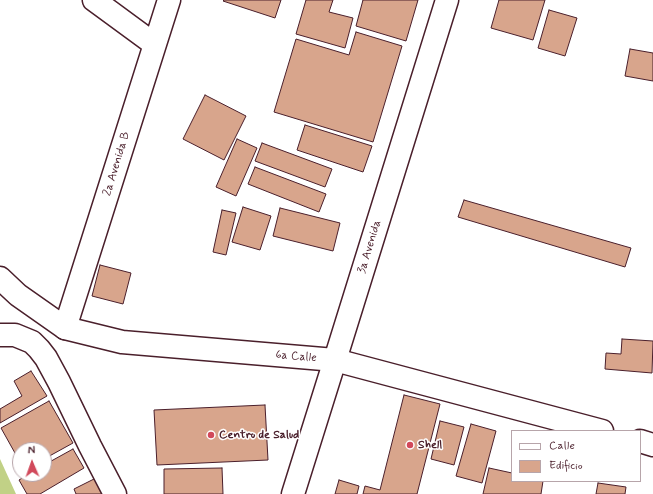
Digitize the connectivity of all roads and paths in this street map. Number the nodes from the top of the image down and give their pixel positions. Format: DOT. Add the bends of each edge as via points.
graph roads {
  1 [pos="94,0"];
  2 [pos="169,0"];
  3 [pos="447,0"];
  4 [pos="154,44"];
  5 [pos="0,278"];
  6 [pos="65,328"];
  7 [pos="0,335"];
  8 [pos="335,360"];
  9 [pos="598,430"];
  10 [pos="641,441"];
  11 [pos="653,445"];
  12 [pos="115,494"];
  13 [pos="293,494"];
  1 -- 4 [label="street"];
  2 -- 4 [label="street, 2a Avenida B"];
  3 -- 8 [label="street, 3a Avenida"];
  4 -- 6 [label="street, 2a Avenida B"];
  5 -- 6 [label="street, 6a Calle" via="18,295"];
  6 -- 8 [label="street, 6a Calle" via="122,342"];
  7 -- 12 [label="street" via="15,335 32,342 46,358"];
  8 -- 9 [label="street, 6a Calle"];
  8 -- 13 [label="street, 3a Avenida"];
  10 -- 11 [label="street"];
}
